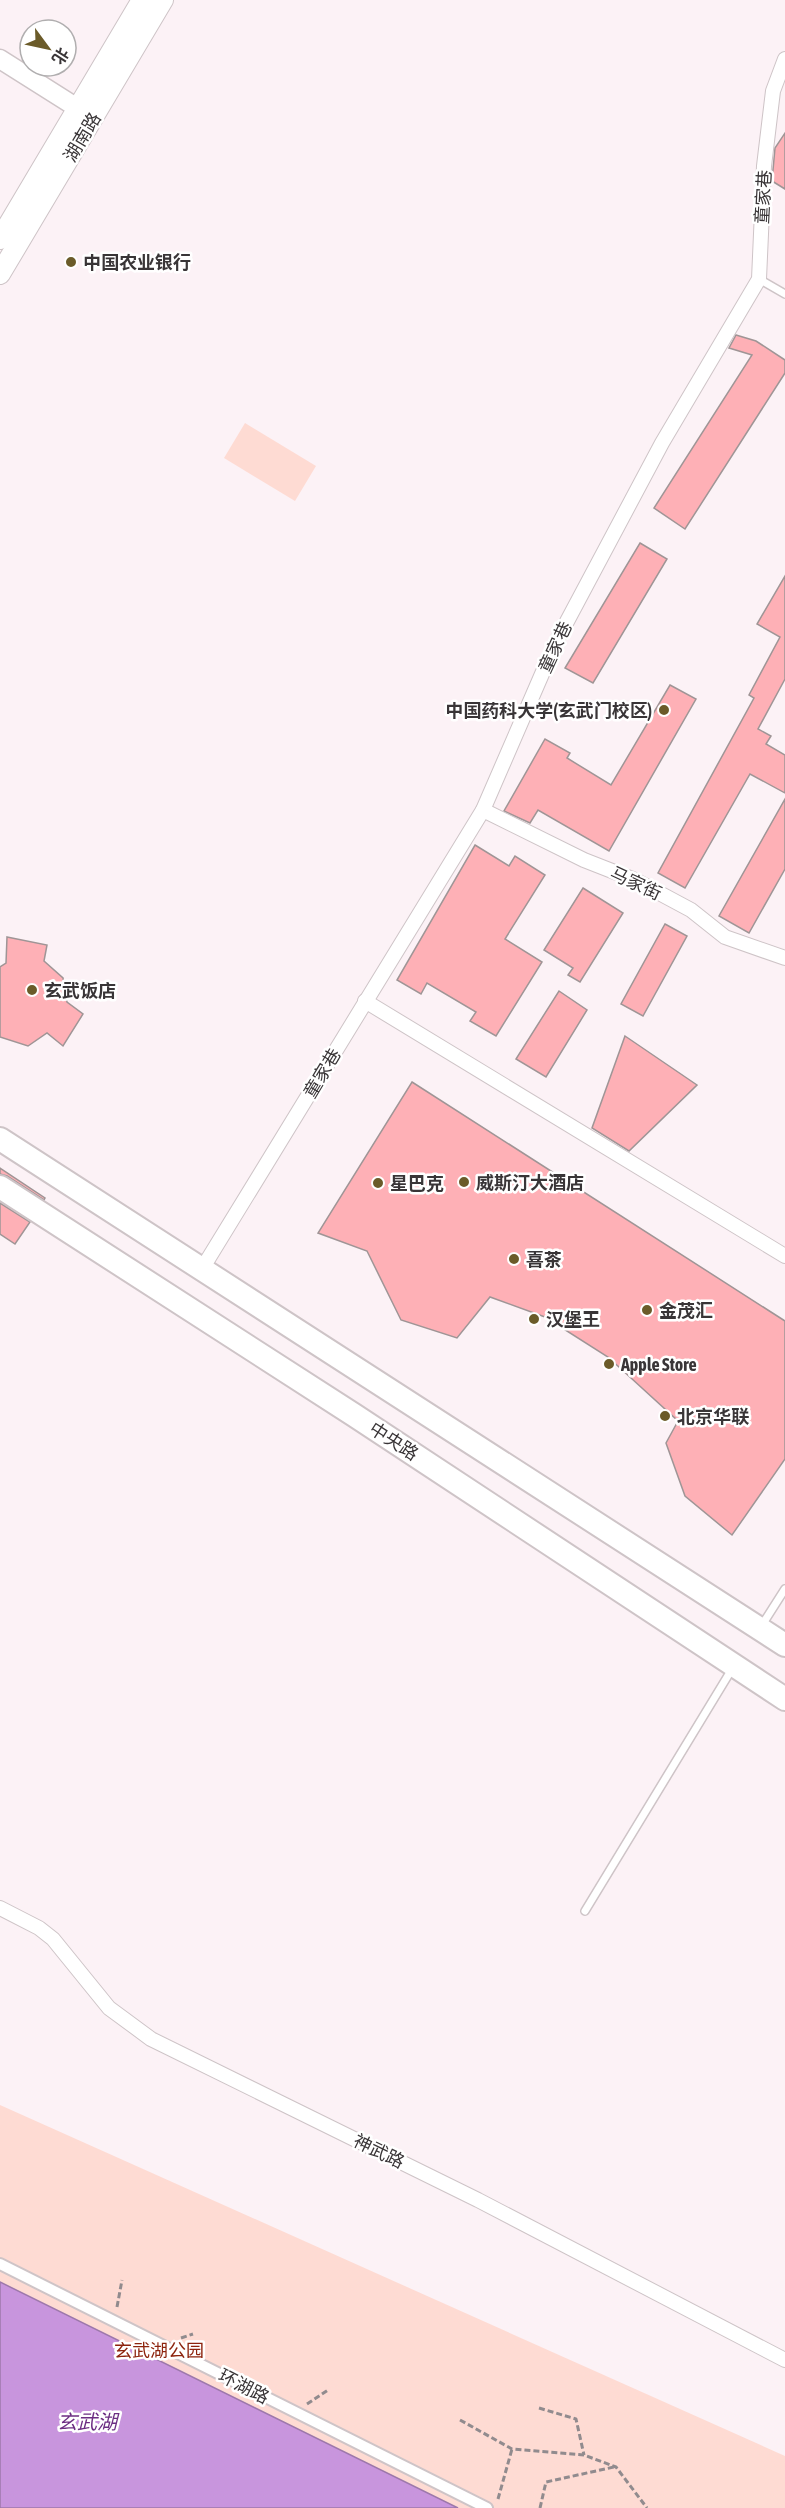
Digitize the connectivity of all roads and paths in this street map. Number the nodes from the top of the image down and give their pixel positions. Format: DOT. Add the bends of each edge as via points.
graph roads {
  1 [pos="142,0"];
  2 [pos="163,0"];
  3 [pos="0,59"];
  4 [pos="785,59"];
  5 [pos="86,114"];
  6 [pos="0,239"];
  7 [pos="0,274"];
  8 [pos="759,279"];
  9 [pos="785,294"];
  10 [pos="483,810"];
  11 [pos="785,958"];
  12 [pos="365,1001"];
  13 [pos="0,1139"];
  14 [pos="0,1187"];
  15 [pos="785,1256"];
  16 [pos="202,1269"];
  17 [pos="785,1589"];
  18 [pos="760,1628"];
  19 [pos="785,1645"];
  20 [pos="734,1666"];
  21 [pos="785,1699"];
  22 [pos="0,1908"];
  23 [pos="585,1911"];
  24 [pos="0,2264"];
  25 [pos="122,2280"];
  26 [pos="114,2321"];
  27 [pos="785,2360"];
  28 [pos="328,2390"];
  29 [pos="539,2408"];
  30 [pos="296,2412"];
  31 [pos="460,2420"];
  32 [pos="512,2449"];
  33 [pos="584,2455"];
  34 [pos="616,2467"];
  35 [pos="487,2508"];
  36 [pos="496,2508"];
  37 [pos="540,2508"];
  38 [pos="647,2508"];
  1 -- 5 [label="main road, 湖南路"];
  2 -- 5 [label="main road, 湖南路"];
  3 -- 5 [label="street"];
  4 -- 8 [label="street, 童家巷" via="773,91 765,156"];
  5 -- 6 [label="main road, 湖南路"];
  5 -- 7 [label="main road, 湖南路"];
  8 -- 9 [label="lane"];
  8 -- 10 [label="street, 童家巷" via="662,443 555,644"];
  10 -- 11 [label="street, 马家街" via="584,860 635,880 691,910 725,937"];
  10 -- 12 [label="street, 童家巷"];
  12 -- 15 [label="street"];
  12 -- 16 [label="street, 童家巷"];
  13 -- 16 [label="main road"];
  14 -- 20 [label="main road, 中央路" via="354,1414"];
  16 -- 18 [label="main road"];
  17 -- 18 [label="lane"];
  18 -- 19 [label="main road"];
  20 -- 21 [label="main road, 中央路"];
  20 -- 23 [label="lane"];
  22 -- 27 [label="street, 神武路" via="53,1938 109,2008 151,2039 478,2200"];
  24 -- 26 [label="street, 环湖路"];
  25 -- 26 [label="path"];
  26 -- 30 [label="street, 环湖路"];
  28 -- 30 [label="path"];
  29 -- 33 [label="path" via="576,2419"];
  30 -- 35 [label="street, 环湖路"];
  31 -- 32 [label="path"];
  32 -- 33 [label="path"];
  32 -- 36 [label="path"];
  33 -- 34 [label="path"];
  34 -- 37 [label="path" via="546,2482"];
  34 -- 38 [label="path"];
}
